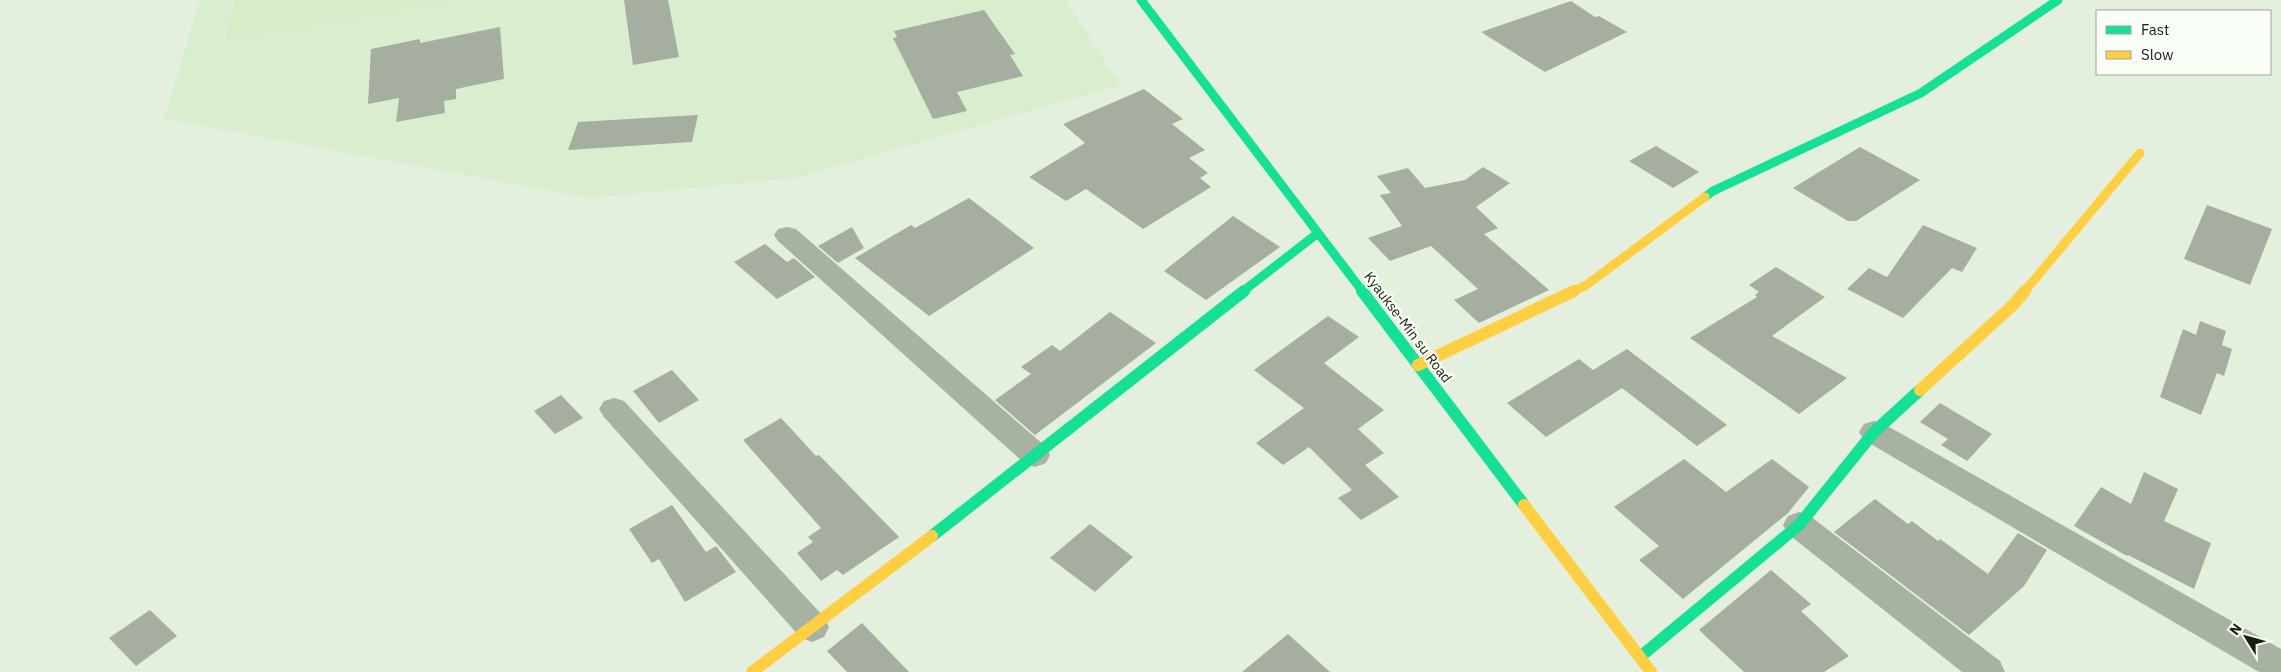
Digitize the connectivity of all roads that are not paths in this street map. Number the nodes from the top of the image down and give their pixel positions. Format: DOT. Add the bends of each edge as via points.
graph roads {
  1 [pos="1141,0"];
  2 [pos="2058,0"];
  3 [pos="2140,153"];
  4 [pos="1318,233"];
  5 [pos="787,235"];
  6 [pos="1418,365"];
  7 [pos="614,409"];
  8 [pos="1874,432"];
  9 [pos="1035,455"];
  10 [pos="1799,525"];
  11 [pos="812,627"];
  12 [pos="1640,657"];
  13 [pos="2281,667"];
  14 [pos="752,672"];
  15 [pos="1651,672"];
  16 [pos="1988,672"];
  1 -- 4 [label="street, Kyaukse-Min su Road"];
  2 -- 6 [label="street" via="1921,93 1713,191 1585,286"];
  3 -- 8 [label="street" via="2013,305"];
  4 -- 6 [label="street, Kyaukse-Min su Road"];
  4 -- 9 [label="street"];
  5 -- 9 [label="street"];
  6 -- 12 [label="street, Kyaukse-Min su Road"];
  7 -- 11 [label="street"];
  8 -- 10 [label="street"];
  8 -- 13 [label="street"];
  9 -- 11 [label="street"];
  10 -- 12 [label="street"];
  10 -- 16 [label="street"];
  11 -- 14 [label="street"];
  12 -- 15 [label="street, Kyaukse-Min su Road"];
}
